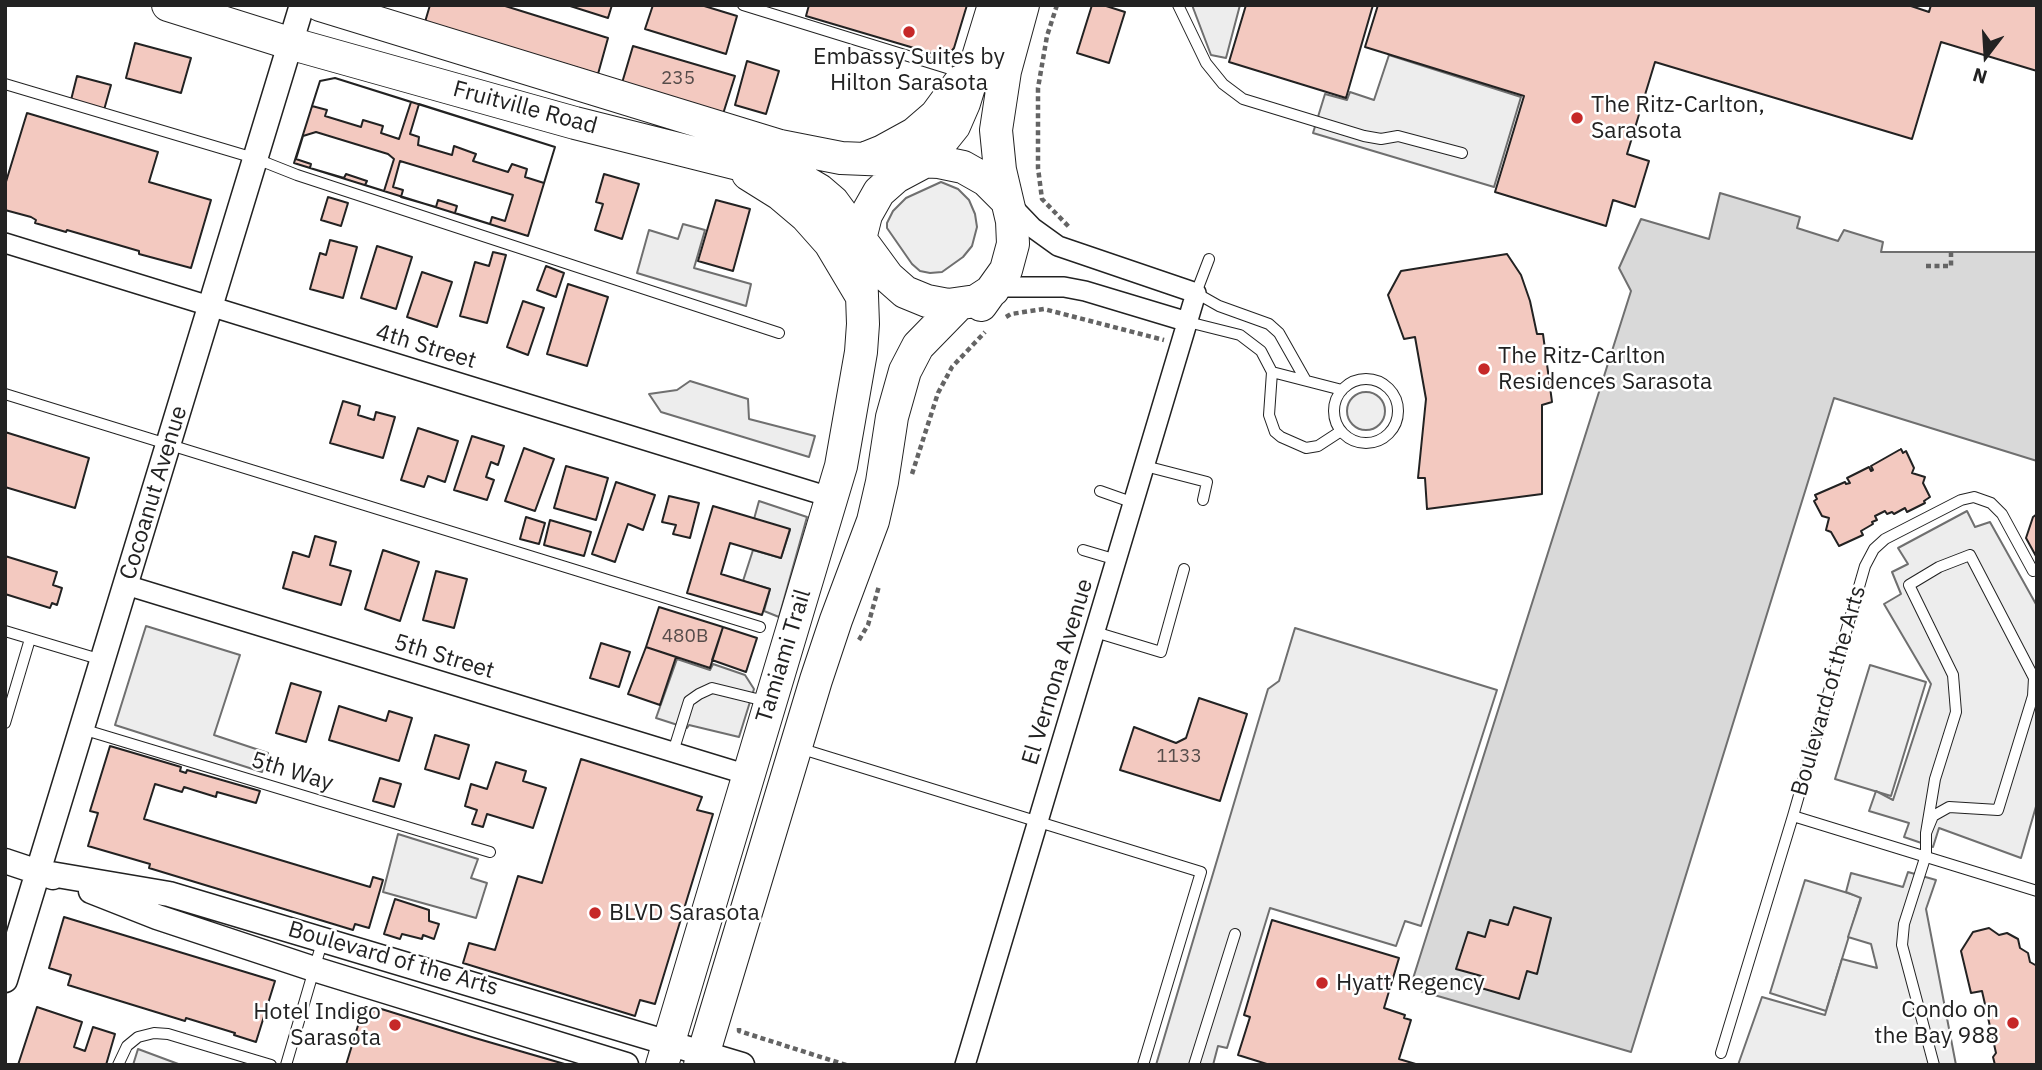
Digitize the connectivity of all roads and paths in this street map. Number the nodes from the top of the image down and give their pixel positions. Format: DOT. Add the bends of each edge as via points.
graph roads {
  1 [pos="168,5"];
  2 [pos="302,5"];
  3 [pos="320,5"];
  4 [pos="743,5"];
  5 [pos="994,5"];
  6 [pos="1023,5"];
  7 [pos="1057,5"];
  8 [pos="1178,5"];
  9 [pos="289,43"];
  10 [pos="981,47"];
  11 [pos="947,68"];
  12 [pos="5,84"];
  13 [pos="1462,153"];
  14 [pos="710,156"];
  15 [pos="254,158"];
  16 [pos="856,159"];
  17 [pos="926,161"];
  18 [pos="1007,201"];
  19 [pos="1070,227"];
  20 [pos="860,239"];
  21 [pos="5,243"];
  22 [pos="1951,252"];
  23 [pos="1209,259"];
  24 [pos="1926,266"];
  25 [pos="993,290"];
  26 [pos="1196,293"];
  27 [pos="862,296"];
  28 [pos="959,304"];
  29 [pos="210,307"];
  30 [pos="1000,321"];
  31 [pos="1188,322"];
  32 [pos="988,328"];
  33 [pos="779,333"];
  34 [pos="1181,345"];
  35 [pos="1272,372"];
  36 [pos="1305,379"];
  37 [pos="1342,390"];
  38 [pos="5,394"];
  39 [pos="1340,431"];
  40 [pos="169,443"];
  41 [pos="1145,466"];
  42 [pos="911,478"];
  43 [pos="1100,491"];
  44 [pos="833,498"];
  45 [pos="1203,500"];
  46 [pos="1134,503"];
  47 [pos="873,521"];
  48 [pos="1083,550"];
  49 [pos="1117,560"];
  50 [pos="1184,569"];
  51 [pos="2033,571"];
  52 [pos="126,585"];
  53 [pos="880,585"];
  54 [pos="760,626"];
  55 [pos="5,631"];
  56 [pos="1096,632"];
  57 [pos="30,639"];
  58 [pos="857,645"];
  59 [pos="103,661"];
  60 [pos="769,703"];
  61 [pos="5,723"];
  62 [pos="82,729"];
  63 [pos="796,748"];
  64 [pos="673,752"];
  65 [pos="748,775"];
  66 [pos="1793,816"];
  67 [pos="1039,821"];
  68 [pos="1926,833"];
  69 [pos="490,852"];
  70 [pos="1926,855"];
  71 [pos="5,861"];
  72 [pos="39,872"];
  73 [pos="2037,891"];
  74 [pos="1235,933"];
  75 [pos="323,939"];
  76 [pos="314,969"];
  77 [pos="5,980"];
  78 [pos="740,1021"];
  79 [pos="1721,1053"];
  80 [pos="666,1054"];
  81 [pos="702,1059"];
  82 [pos="118,1065"];
  83 [pos="271,1065"];
  84 [pos="286,1065"];
  85 [pos="626,1065"];
  86 [pos="742,1065"];
  87 [pos="846,1065"];
  88 [pos="965,1065"];
  89 [pos="1143,1065"];
  90 [pos="1195,1065"];
  91 [pos="1934,1065"];
  1 -- 9 [label="main road, Fruitville Road"];
  2 -- 9 [label="street, Cocoanut Avenue"];
  3 -- 16 [label="main road, Fruitville Road" via="765,142"];
  4 -- 11 [label="lane"];
  5 -- 10 [label="main road"];
  6 -- 18 [label="main road" via="998,110 997,141"];
  7 -- 19 [label="path" via="1038,88 1038,169 1042,199"];
  8 -- 13 [label="lane" via="1206,63 1243,99 1364,136 1398,136"];
  9 -- 14 [label="main road, Fruitville Road"];
  9 -- 15 [label="street, Cocoanut Avenue"];
  10 -- 16 [label="main road" via="936,115 894,146"];
  10 -- 17 [label="main road" via="954,126"];
  12 -- 15 [label="lane"];
  14 -- 20 [label="main road, Fruitville Road" via="811,184 833,202"];
  14 -- 27 [label="main road" via="748,174 806,216 830,243"];
  15 -- 29 [label="street, Cocoanut Avenue"];
  15 -- 33 [label="lane"];
  16 -- 17 [label="main road, Fruitville Road"];
  17 -- 18 [label="main road" via="963,167 986,180"];
  17 -- 20 [label="main road" via="879,192"];
  18 -- 25 [label="main road" via="1013,244 1006,270"];
  18 -- 26 [label="street" via="1058,246"];
  20 -- 27 [label="main road, Tamiami Trail"];
  20 -- 28 [label="main road" via="905,292 927,301"];
  21 -- 29 [label="street, 4th Street"];
  22 -- 24 [label="path" via="1951,266"];
  23 -- 26 [label="lane"];
  25 -- 28 [label="main road" via="976,301"];
  25 -- 31 [label="street" via="1064,286"];
  25 -- 47 [label="main road" via="926,372"];
  26 -- 31 [label="street, El Vernona Avenue"];
  26 -- 36 [label="lane" via="1269,324"];
  27 -- 44 [label="main road, Tamiami Trail" via="861,352"];
  28 -- 47 [label="main road, Tamiami Trail" via="918,346 905,371"];
  29 -- 40 [label="street, Cocoanut Avenue"];
  29 -- 44 [label="street, 4th Street"];
  30 -- 34 [label="path" via="1011,314 1044,309"];
  31 -- 34 [label="street, El Vernona Avenue"];
  31 -- 35 [label="lane" via="1248,340 1266,358"];
  32 -- 42 [label="path" via="952,367 937,393"];
  34 -- 41 [label="street, El Vernona Avenue"];
  35 -- 36 [label="lane"];
  35 -- 39 [label="lane" via="1269,415 1281,438 1307,448"];
  36 -- 37 [label="lane"];
  37 -- 39 [label="lane" via="1333,415"];
  37 -- 39 [label="lane" via="1356,380 1376,380 1393,393 1398,413 1391,432 1373,443 1362,444"];
  38 -- 40 [label="lane"];
  40 -- 52 [label="street, Cocoanut Avenue"];
  40 -- 54 [label="lane"];
  41 -- 45 [label="lane" via="1207,482"];
  41 -- 46 [label="street, El Vernona Avenue"];
  43 -- 46 [label="lane"];
  44 -- 60 [label="main road, Tamiami Trail"];
  46 -- 49 [label="street, El Vernona Avenue"];
  47 -- 63 [label="main road, Tamiami Trail"];
  48 -- 49 [label="lane"];
  49 -- 56 [label="street, El Vernona Avenue"];
  50 -- 56 [label="lane" via="1161,652"];
  51 -- 66 [label="lane, Boulevard of the Arts" via="2002,514 1991,503 1974,497 1885,539 1874,549 1865,566"];
  52 -- 59 [label="street, Cocoanut Avenue"];
  52 -- 64 [label="street, 5th Street"];
  53 -- 58 [label="path"];
  55 -- 57 [label="lane"];
  56 -- 67 [label="street, El Vernona Avenue"];
  57 -- 59 [label="lane"];
  57 -- 61 [label="lane"];
  59 -- 62 [label="street, Cocoanut Avenue"];
  60 -- 64 [label="lane" via="712,688 699,694 689,701"];
  60 -- 65 [label="main road, Tamiami Trail"];
  62 -- 69 [label="lane, 5th Way"];
  62 -- 72 [label="street, Cocoanut Avenue"];
  63 -- 67 [label="lane"];
  63 -- 81 [label="main road, Tamiami Trail"];
  64 -- 65 [label="street, 5th Street"];
  65 -- 80 [label="main road, Tamiami Trail"];
  66 -- 70 [label="lane, Boulevard of the Arts"];
  66 -- 79 [label="lane, Boulevard of the Arts"];
  67 -- 88 [label="street, El Vernona Avenue"];
  67 -- 89 [label="lane" via="1201,872"];
  68 -- 68 [label="lane" via="1933,816 1949,807 1998,810 2033,696 2034,678 1970,555 1909,585 1953,675 1956,712 1935,779"];
  68 -- 70 [label="lane"];
  70 -- 73 [label="lane, Boulevard of the Arts"];
  70 -- 91 [label="lane" via="1903,924 1902,945"];
  71 -- 72 [label="street, Boulevard of the Arts"];
  72 -- 75 [label="street, Boulevard of the Arts" via="169,894"];
  72 -- 76 [label="street, Boulevard of the Arts"];
  72 -- 77 [label="street, Cocoanut Avenue"];
  74 -- 90 [label="lane"];
  75 -- 76 [label="lane"];
  75 -- 80 [label="street, Boulevard of the Arts"];
  76 -- 84 [label="lane"];
  76 -- 85 [label="street, Boulevard of the Arts"];
  78 -- 87 [label="path" via="739,1031"];
  80 -- 81 [label="street, Boulevard of the Arts"];
  81 -- 86 [label="street, Boulevard of the Arts"];
  82 -- 83 [label="lane" via="130,1043 154,1033"];
}
